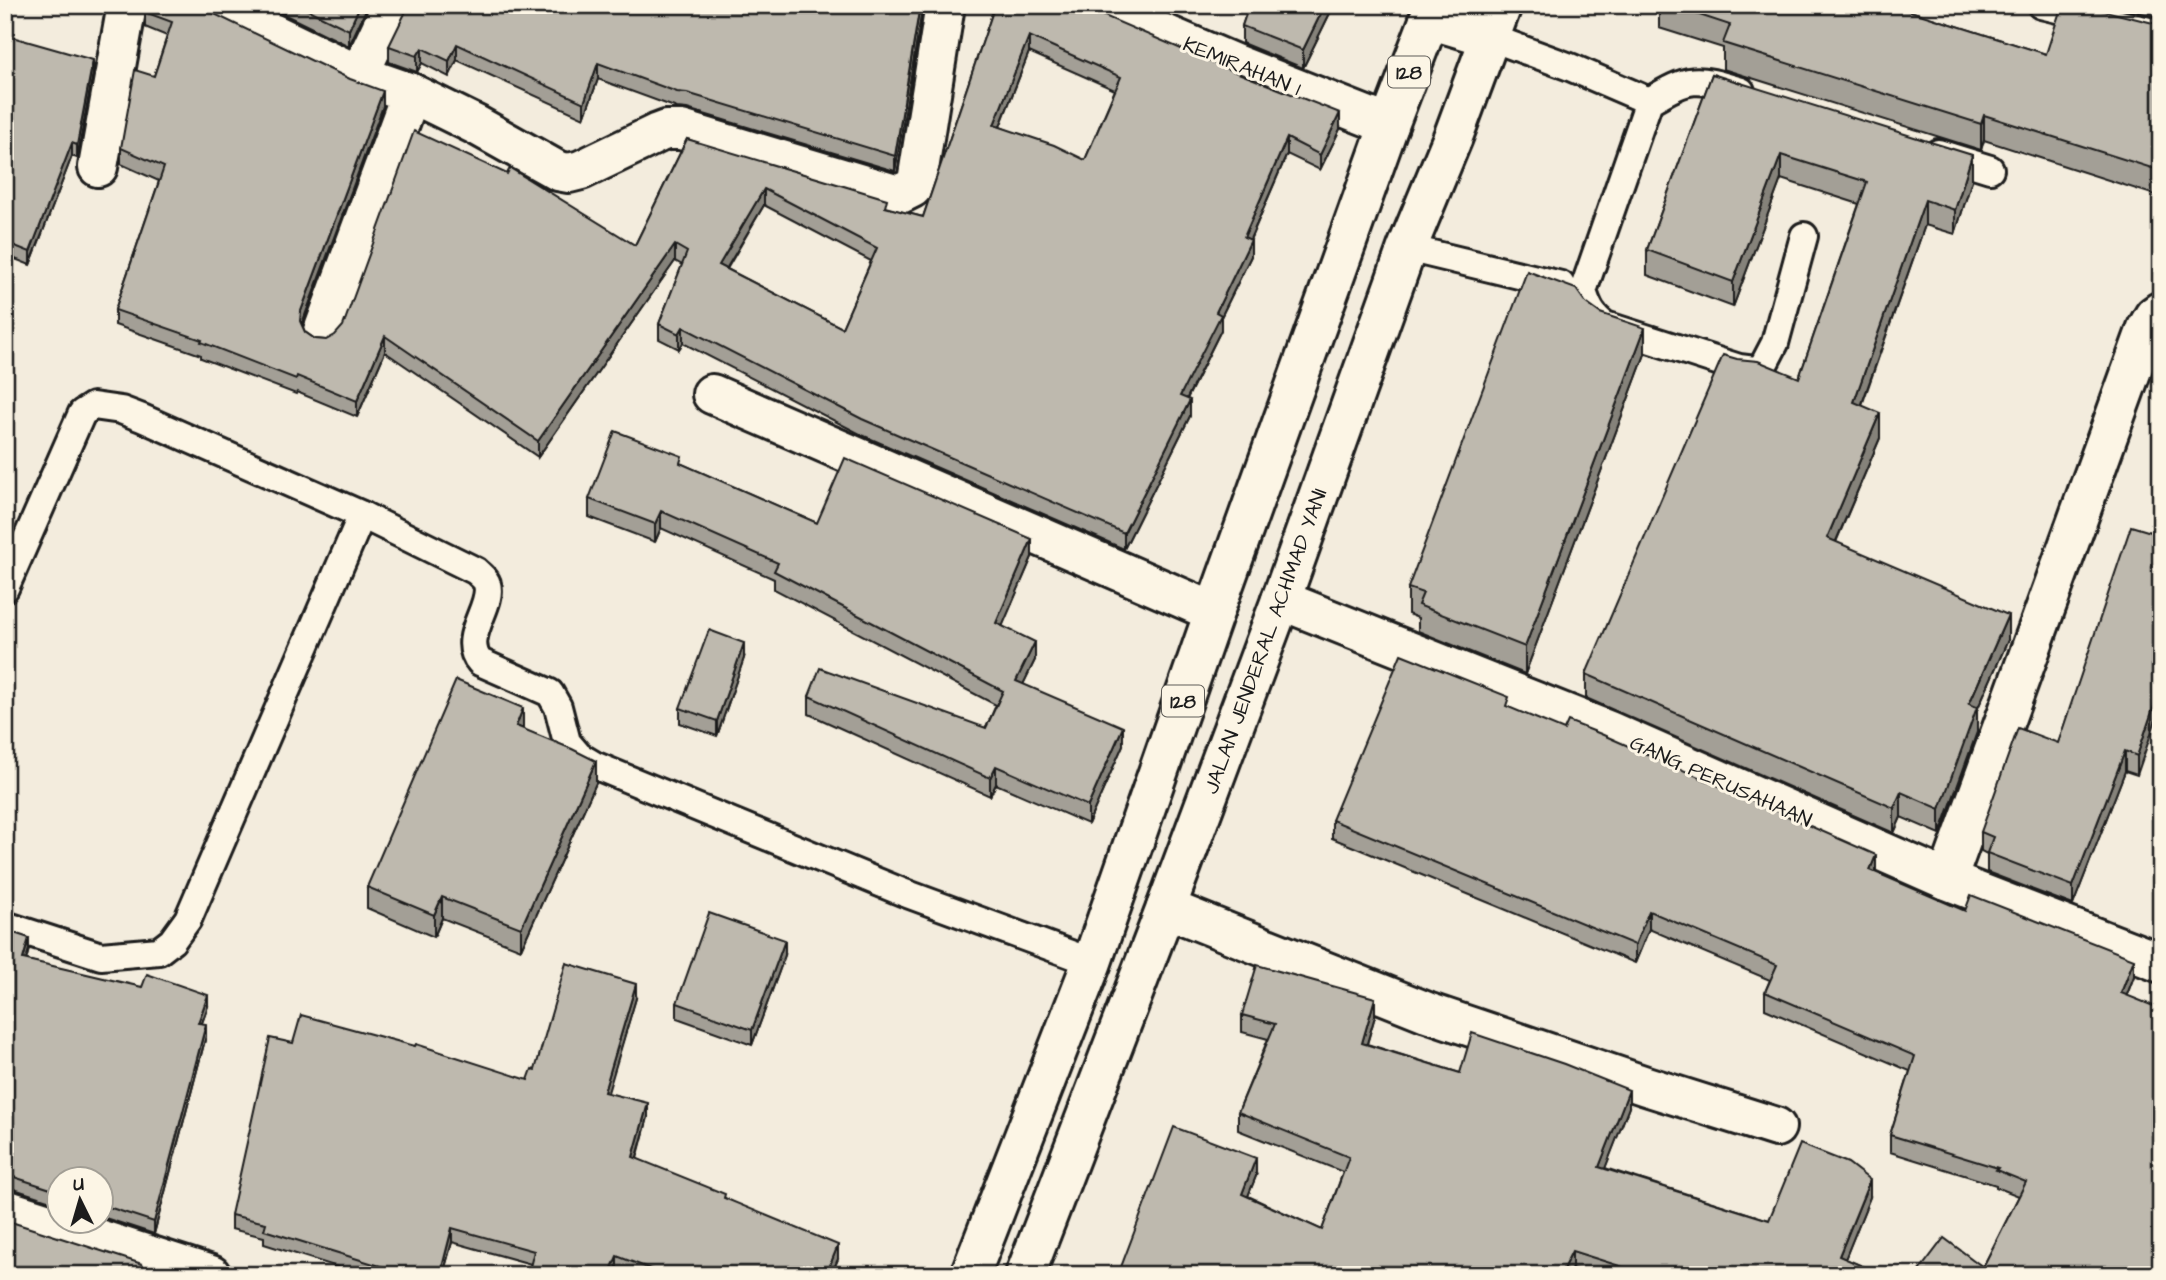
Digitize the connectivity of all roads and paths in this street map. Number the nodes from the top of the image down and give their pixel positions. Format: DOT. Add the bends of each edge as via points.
graph roads {
  1 [pos="127,5"];
  2 [pos="214,5"];
  3 [pos="392,5"];
  4 [pos="945,5"];
  5 [pos="1097,5"];
  6 [pos="2041,5"];
  7 [pos="1432,12"];
  8 [pos="1496,21"];
  9 [pos="2161,34"];
  10 [pos="359,75"];
  11 [pos="411,93"];
  12 [pos="1765,99"];
  13 [pos="1649,101"];
  14 [pos="1389,125"];
  15 [pos="1911,144"];
  16 [pos="98,167"];
  17 [pos="1990,169"];
  18 [pos="1804,236"];
  19 [pos="1407,248"];
  20 [pos="1583,291"];
  21 [pos="2161,311"];
  22 [pos="322,334"];
  23 [pos="712,394"];
  24 [pos="362,515"];
  25 [pos="5,589"];
  26 [pos="1281,600"];
  27 [pos="1214,612"];
  28 [pos="1947,880"];
  29 [pos="1166,908"];
  30 [pos="5,925"];
  31 [pos="1092,962"];
  32 [pos="2161,963"];
  33 [pos="1776,1127"];
  34 [pos="5,1209"];
  35 [pos="211,1275"];
  36 [pos="970,1275"];
  37 [pos="1025,1275"];
  1 -- 16 [label="street"];
  2 -- 10 [label="street"];
  3 -- 10 [label="street"];
  4 -- 11 [label="street" via="916,182 902,194 681,130 658,133 569,173"];
  5 -- 14 [label="street, KEMIRAHAN 1"];
  6 -- 9 [label="lane"];
  7 -- 8 [label="street"];
  7 -- 14 [label="street, 128"];
  8 -- 13 [label="lane" via="1570,67"];
  8 -- 19 [label="street, JALAN JENDERAL ACHMAD YANI / 128"];
  10 -- 11 [label="street"];
  11 -- 22 [label="street"];
  12 -- 13 [label="lane" via="1693,80"];
  13 -- 20 [label="lane"];
  14 -- 27 [label="street, 128"];
  15 -- 17 [label="lane"];
  18 -- 20 [label="lane" via="1775,343 1762,368 1755,370 1605,325 1586,304"];
  19 -- 20 [label="lane"];
  19 -- 26 [label="street, JALAN JENDERAL ACHMAD YANI / 128"];
  21 -- 28 [label="street" via="2147,328"];
  23 -- 27 [label="street"];
  24 -- 25 [label="lane" via="142,418 93,405 82,413"];
  24 -- 30 [label="lane" via="188,919 172,941 159,951 100,956"];
  24 -- 31 [label="lane" via="483,577 488,590 474,638 475,656 550,693 567,743 579,756 902,892"];
  26 -- 28 [label="street, GANG PERUSAHAAN" via="1609,731"];
  26 -- 29 [label="street, JALAN JENDERAL ACHMAD YANI / 128"];
  27 -- 31 [label="street, 128"];
  28 -- 32 [label="street, GANG PERUSAHAAN"];
  29 -- 33 [label="street" via="1427,1012"];
  29 -- 37 [label="street, JALAN JENDERAL ACHMAD YANI / 128"];
  31 -- 36 [label="street, 128"];
  34 -- 35 [label="street"];
}
